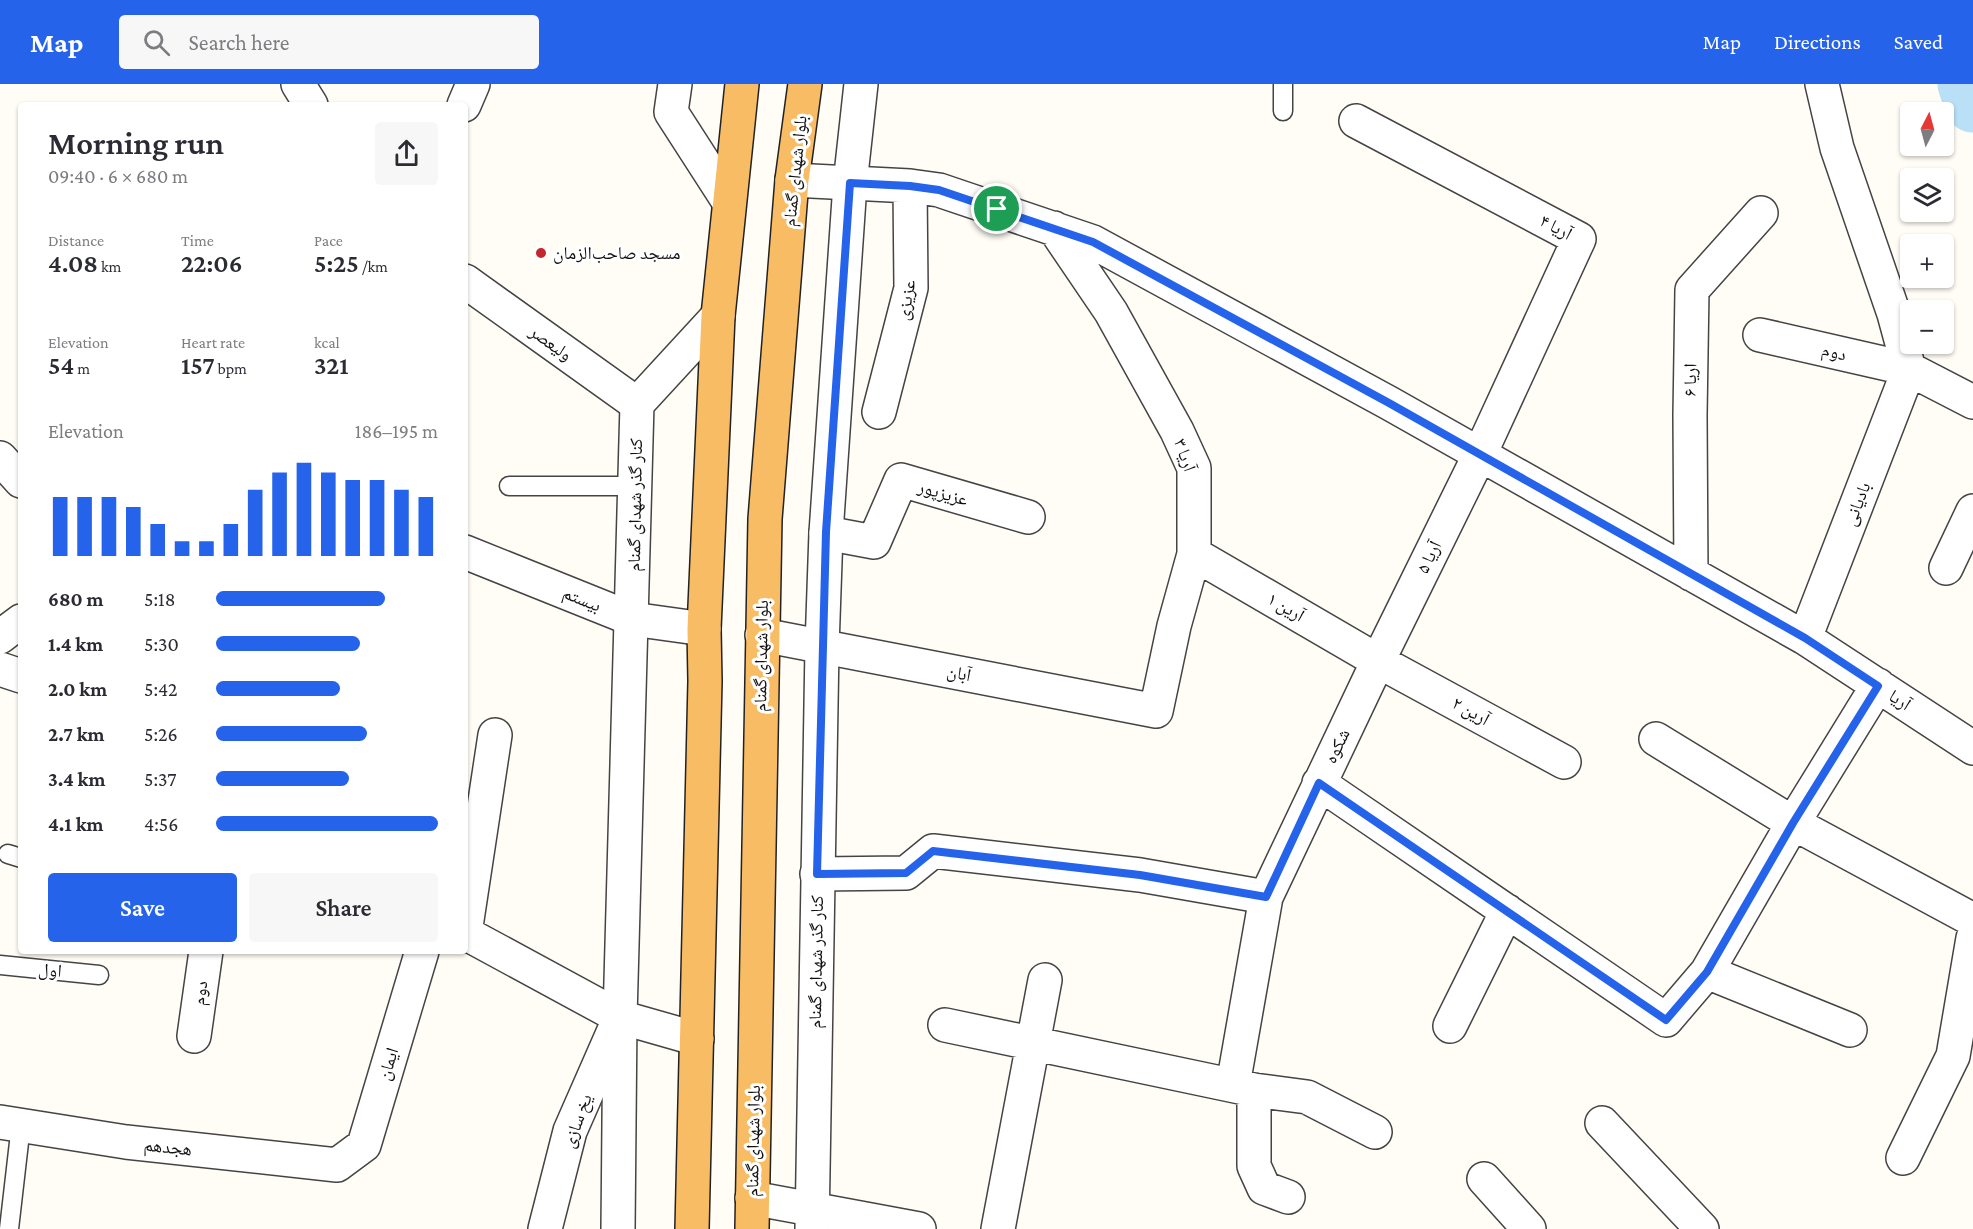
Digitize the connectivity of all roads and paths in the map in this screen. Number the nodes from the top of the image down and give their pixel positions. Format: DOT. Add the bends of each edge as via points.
graph roads {
  1 [pos="298,84"];
  2 [pos="473,84"];
  3 [pos="675,84"];
  4 [pos="742,84"];
  5 [pos="805,84"];
  6 [pos="861,84"];
  7 [pos="1283,84"];
  8 [pos="1822,84"];
  9 [pos="309,102"];
  10 [pos="465,102"];
  11 [pos="1283,111"];
  12 [pos="1356,121"];
  13 [pos="792,180"];
  14 [pos="850,183"];
  15 [pos="910,186"];
  16 [pos="729,202"];
  17 [pos="1761,213"];
  18 [pos="1054,228"];
  19 [pos="468,283"];
  20 [pos="718,316"];
  21 [pos="1760,335"];
  22 [pos="1909,369"];
  23 [pos="1973,402"];
  24 [pos="637,404"];
  25 [pos="879,412"];
  26 [pos="1480,454"];
  27 [pos="0,458"];
  28 [pos="18,478"];
  29 [pos="509,486"];
  30 [pos="635,486"];
  31 [pos="1973,511"];
  32 [pos="1028,517"];
  33 [pos="826,532"];
  34 [pos="468,553"];
  35 [pos="1194,554"];
  36 [pos="1946,568"];
  37 [pos="1691,574"];
  38 [pos="632,619"];
  39 [pos="18,623"];
  40 [pos="704,629"];
  41 [pos="762,636"];
  42 [pos="0,637"];
  43 [pos="1805,638"];
  44 [pos="822,647"];
  45 [pos="1378,661"];
  46 [pos="0,669"];
  47 [pos="18,675"];
  48 [pos="1878,686"];
  49 [pos="1156,711"];
  50 [pos="495,735"];
  51 [pos="1656,739"];
  52 [pos="1973,748"];
  53 [pos="1564,762"];
  54 [pos="1319,783"];
  55 [pos="1793,823"];
  56 [pos="817,874"];
  57 [pos="1266,897"];
  58 [pos="1507,911"];
  59 [pos="468,913"];
  60 [pos="1973,920"];
  61 [pos="468,935"];
  62 [pos="1973,938"];
  63 [pos="206,954"];
  64 [pos="421,954"];
  65 [pos="0,965"];
  66 [pos="1707,972"];
  67 [pos="99,975"];
  68 [pos="1045,980"];
  69 [pos="620,1017"];
  70 [pos="945,1024"];
  71 [pos="1450,1026"];
  72 [pos="1850,1030"];
  73 [pos="194,1035"];
  74 [pos="697,1039"];
  75 [pos="1033,1042"];
  76 [pos="1244,1088"];
  77 [pos="1602,1123"];
  78 [pos="10,1124"];
  79 [pos="1375,1132"];
  80 [pos="1903,1158"];
  81 [pos="337,1165"];
  82 [pos="1484,1179"];
  83 [pos="1288,1197"];
  84 [pos="752,1214"];
  85 [pos="812,1219"];
  86 [pos="1697,1227"];
  87 [pos="9,1229"];
  88 [pos="545,1229"];
  89 [pos="618,1229"];
  90 [pos="692,1229"];
  91 [pos="919,1229"];
  92 [pos="998,1229"];
  93 [pos="1529,1229"];
  1 -- 9 [label="street"];
  2 -- 10 [label="street"];
  3 -- 16 [label="street" via="671,112"];
  4 -- 16 [label="highway"];
  5 -- 13 [label="highway, بلوار شهدای گمنام"];
  6 -- 14 [label="street, کنار گذر شهدای گمنام"];
  7 -- 11 [label="lane"];
  8 -- 22 [label="street" via="1837,148"];
  12 -- 26 [label="street, آریا ۴" via="1579,239"];
  13 -- 14 [label="street, آریا"];
  13 -- 41 [label="highway, بلوار شهدای گمنام" via="766,496"];
  14 -- 15 [label="street, آریا"];
  14 -- 33 [label="street, کنار گذر شهدای گمنام"];
  15 -- 18 [label="street, آریا" via="939,190"];
  15 -- 25 [label="street, عزیزی" via="911,288"];
  16 -- 20 [label="highway"];
  17 -- 37 [label="street, اریا ۶" via="1692,290"];
  18 -- 26 [label="street, آریا" via="1093,242"];
  18 -- 35 [label="street, آریا ۳" via="1111,312 1194,468"];
  19 -- 24 [label="street, ولیعصر"];
  20 -- 24 [label="street"];
  20 -- 40 [label="highway"];
  21 -- 22 [label="street, دوم"];
  22 -- 23 [label="street, دوم"];
  22 -- 43 [label="street, بادیانی"];
  24 -- 30 [label="street, کنار گذر شهدای گمنام"];
  26 -- 37 [label="street, آریا"];
  26 -- 45 [label="street, آریا ۵"];
  27 -- 28 [label="street"];
  29 -- 30 [label="lane"];
  30 -- 38 [label="street, کنار گذر شهدای گمنام"];
  31 -- 36 [label="street"];
  32 -- 33 [label="street, عزیزپور" via="901,480 874,542"];
  33 -- 44 [label="street, کنار گذر شهدای گمنام"];
  34 -- 38 [label="street, بیستم"];
  35 -- 45 [label="street, آرین ۱"];
  35 -- 49 [label="street, آریا ۳"];
  37 -- 43 [label="street, آریا"];
  38 -- 40 [label="street, بیستم"];
  38 -- 69 [label="street, کنار گذر شهدای گمنام"];
  39 -- 42 [label="street"];
  40 -- 74 [label="highway"];
  41 -- 44 [label="street, آبان"];
  41 -- 84 [label="highway, بلوار شهدای گمنام"];
  43 -- 48 [label="street, آریا"];
  44 -- 49 [label="street, آبان"];
  44 -- 56 [label="street, کنار گذر شهدای گمنام"];
  45 -- 53 [label="street, آرین ۲"];
  45 -- 54 [label="street, شکوه"];
  46 -- 47 [label="street"];
  48 -- 52 [label="street, آریا"];
  48 -- 55 [label="street"];
  50 -- 59 [label="street"];
  51 -- 55 [label="street"];
  54 -- 57 [label="street, شکوه"];
  54 -- 58 [label="street"];
  55 -- 60 [label="street"];
  55 -- 66 [label="street"];
  56 -- 57 [label="street" via="906,873 933,851 1140,875"];
  56 -- 85 [label="street, کنار گذر شهدای گمنام"];
  57 -- 76 [label="street, شکوه"];
  58 -- 66 [label="street" via="1666,1020"];
  58 -- 71 [label="street"];
  61 -- 69 [label="street"];
  62 -- 80 [label="street" via="1953,1056"];
  63 -- 73 [label="street, دوم"];
  64 -- 81 [label="street, ایمان" via="364,1145"];
  65 -- 67 [label="lane, اول"];
  66 -- 72 [label="street"];
  68 -- 75 [label="street"];
  69 -- 74 [label="street"];
  69 -- 88 [label="street, یخ سازی" via="570,1131"];
  69 -- 89 [label="street, کنار گذر شهدای گمنام"];
  70 -- 75 [label="street"];
  74 -- 90 [label="highway"];
  75 -- 76 [label="street"];
  75 -- 92 [label="street"];
  76 -- 79 [label="street" via="1307,1097"];
  76 -- 83 [label="street, شکوه" via="1254,1166 1264,1188"];
  77 -- 86 [label="street"];
  78 -- 81 [label="street, هجدهم" via="126,1142"];
  78 -- 87 [label="lane"];
  82 -- 93 [label="street"];
  84 -- 85 [label="street"];
  85 -- 91 [label="street"];
}
